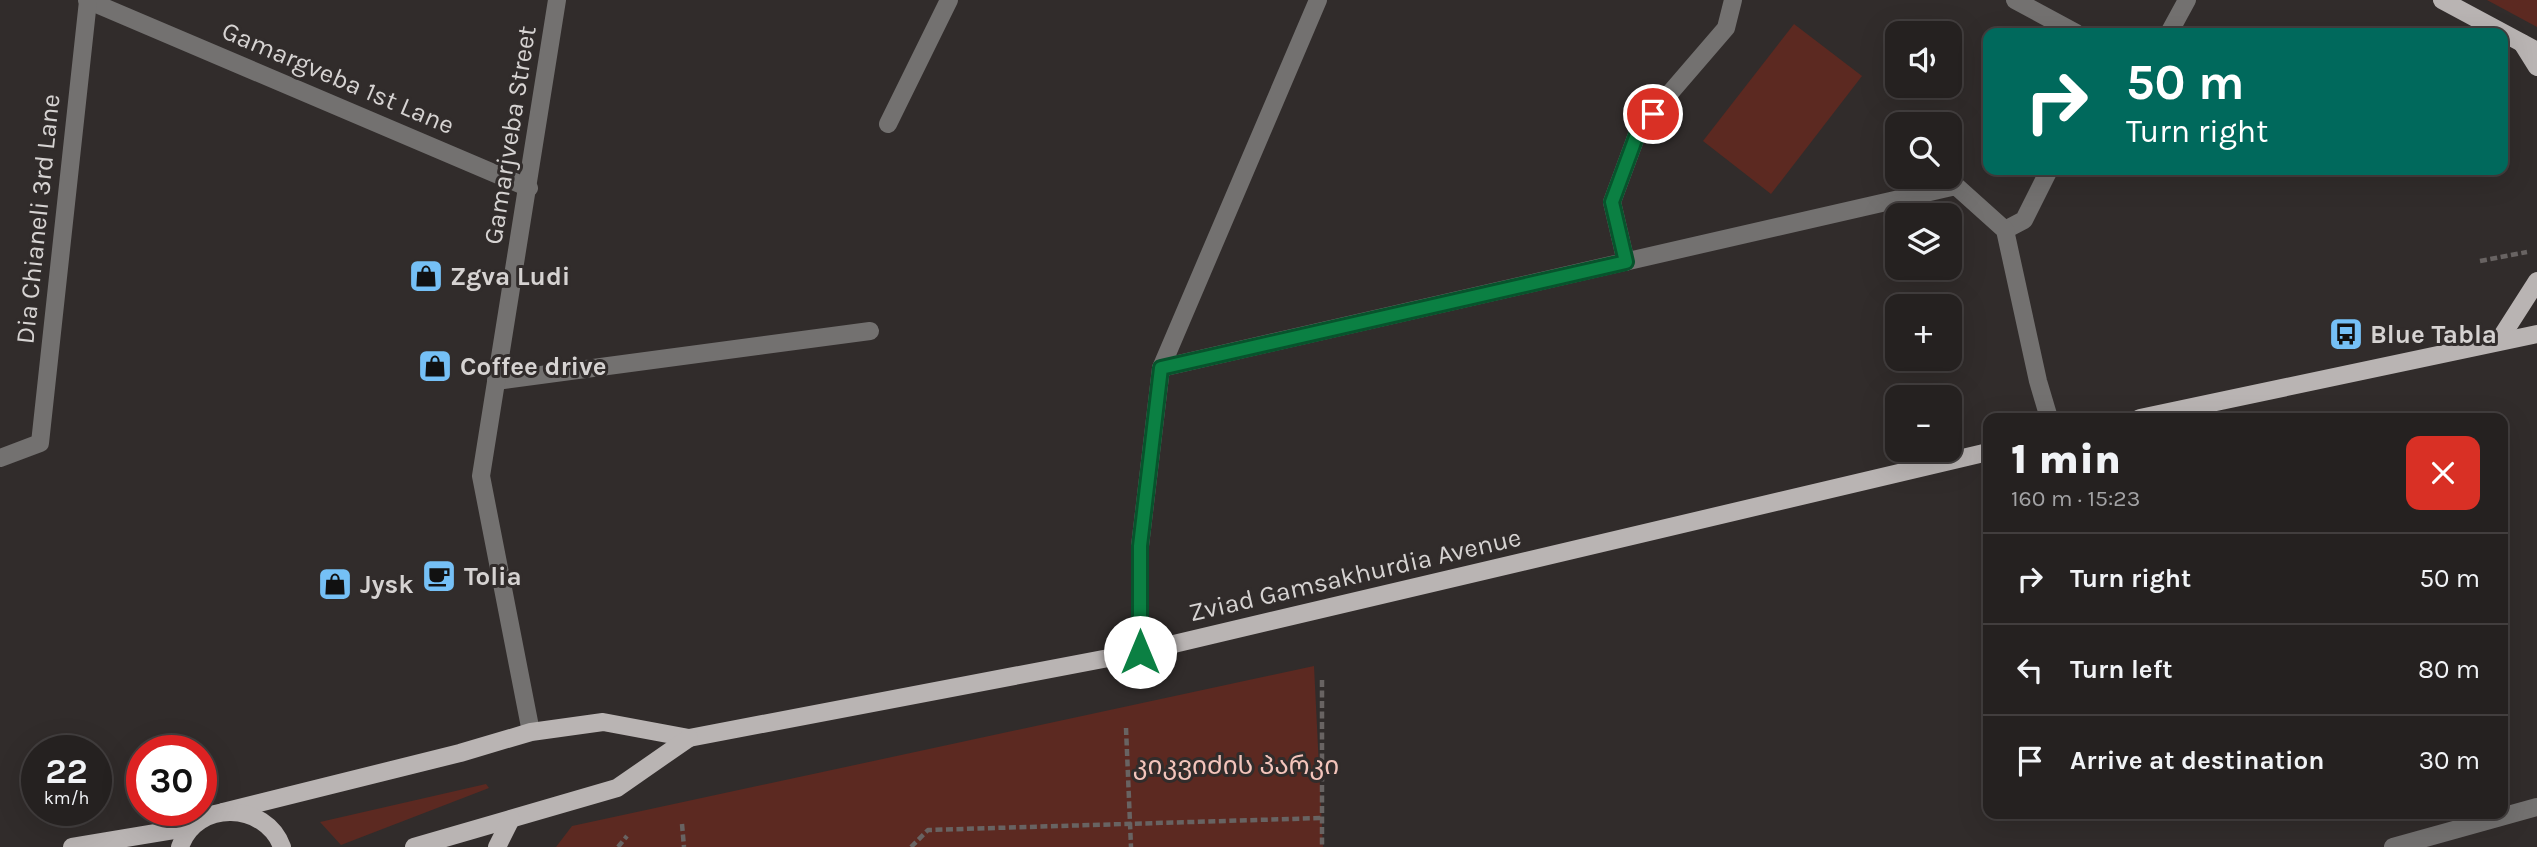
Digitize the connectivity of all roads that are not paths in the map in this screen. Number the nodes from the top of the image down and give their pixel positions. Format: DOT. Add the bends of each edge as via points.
graph roads {
  1 [pos="88,0"];
  2 [pos="557,0"];
  3 [pos="949,0"];
  4 [pos="1318,0"];
  5 [pos="1733,0"];
  6 [pos="2015,0"];
  7 [pos="2187,0"];
  8 [pos="2442,0"];
  9 [pos="2067,28"];
  10 [pos="2172,28"];
  11 [pos="2494,28"];
  12 [pos="2508,35"];
  13 [pos="2530,47"];
  14 [pos="2537,67"];
  15 [pos="888,124"];
  16 [pos="2046,175"];
  17 [pos="529,188"];
  18 [pos="2005,230"];
  19 [pos="1626,262"];
  20 [pos="2537,281"];
  21 [pos="870,331"];
  22 [pos="2537,334"];
  23 [pos="2498,342"];
  24 [pos="1161,368"];
  25 [pos="496,381"];
  26 [pos="2048,413"];
  27 [pos="2164,413"];
  28 [pos="1983,453"];
  29 [pos="0,458"];
  30 [pos="1140,652"];
  31 [pos="531,732"];
  32 [pos="689,737"];
  33 [pos="2537,807"];
  34 [pos="223,812"];
  35 [pos="2508,815"];
  36 [pos="511,819"];
  37 [pos="2494,819"];
  38 [pos="192,827"];
  39 [pos="72,847"];
  40 [pos="180,847"];
  41 [pos="282,847"];
  42 [pos="414,847"];
  43 [pos="497,847"];
  44 [pos="2393,847"];
  1 -- 17 [label="street, Gamargveba 1st Lane"];
  1 -- 29 [label="street, Dia Chianeli 3rd Lane" via="40,443"];
  2 -- 17 [label="street, Gamarjveba Street"];
  3 -- 15 [label="street"];
  4 -- 24 [label="street"];
  5 -- 19 [label="street" via="1726,28 1639,129 1612,202"];
  6 -- 9 [label="street"];
  7 -- 10 [label="street"];
  8 -- 11 [label="main road"];
  12 -- 13 [label="main road"];
  13 -- 14 [label="main road"];
  16 -- 18 [label="street" via="2024,220"];
  17 -- 25 [label="street, Gamarjveba Street"];
  18 -- 19 [label="street" via="1955,186"];
  18 -- 26 [label="street"];
  19 -- 24 [label="street"];
  20 -- 23 [label="main road"];
  21 -- 25 [label="street"];
  22 -- 23 [label="main road"];
  23 -- 27 [label="main road"];
  24 -- 30 [label="street" via="1140,546"];
  25 -- 31 [label="street, Gamarjveba Street" via="481,476"];
  28 -- 30 [label="main road, Zviad Gamsakhurdia Avenue"];
  30 -- 32 [label="main road, Zviad Gamsakhurdia Avenue"];
  31 -- 32 [label="main road, Zviad Gamsakhurdia Avenue" via="603,722"];
  31 -- 34 [label="main road, Zviad Gamsakhurdia Avenue"];
  32 -- 36 [label="main road, Zviad Gamsakhurdia Avenue" via="617,788"];
  33 -- 35 [label="street"];
  34 -- 38 [label="main road, Zviad Gamsakhurdia Avenue"];
  34 -- 41 [label="main road" via="251,814 279,838"];
  36 -- 42 [label="main road, Zviad Gamsakhurdia Avenue"];
  36 -- 43 [label="main road"];
  37 -- 44 [label="street"];
  38 -- 39 [label="main road, Zviad Gamsakhurdia Avenue"];
  38 -- 40 [label="main road"];
}
